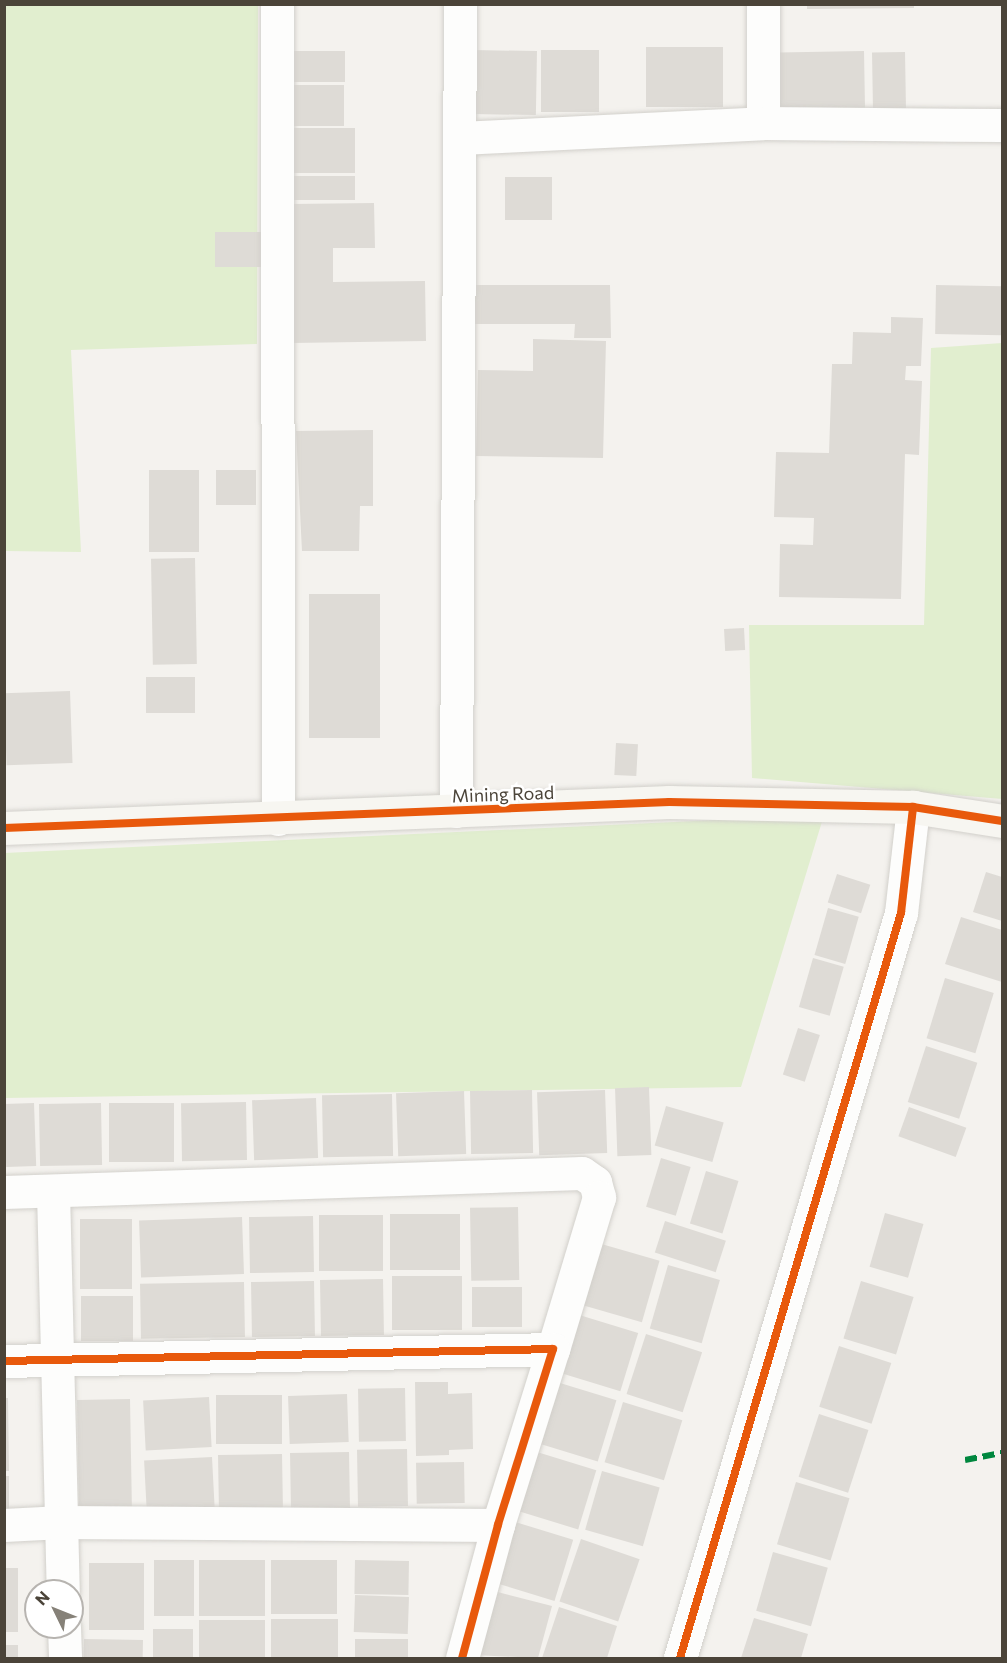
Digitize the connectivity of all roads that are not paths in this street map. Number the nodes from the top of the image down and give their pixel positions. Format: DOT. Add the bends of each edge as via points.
graph roads {
  1 [pos="278,4"];
  2 [pos="460,4"];
  3 [pos="763,4"];
  4 [pos="763,123"];
  5 [pos="1002,125"];
  6 [pos="460,138"];
  7 [pos="913,807"];
  8 [pos="456,811"];
  9 [pos="278,819"];
  10 [pos="1002,821"];
  11 [pos="4,828"];
  12 [pos="53,1191"];
  13 [pos="4,1192"];
  14 [pos="553,1349"];
  15 [pos="58,1359"];
  16 [pos="4,1361"];
  17 [pos="62,1522"];
  18 [pos="4,1525"];
  19 [pos="498,1525"];
  20 [pos="63,1579"];
  21 [pos="64,1639"];
  22 [pos="65,1659"];
  23 [pos="462,1659"];
  24 [pos="680,1659"];
  1 -- 9 [label="street"];
  2 -- 6 [label="street"];
  3 -- 4 [label="street"];
  4 -- 5 [label="street"];
  4 -- 6 [label="street"];
  6 -- 8 [label="street"];
  7 -- 8 [label="street, Mining Road" via="669,802"];
  7 -- 10 [label="street, Mining Road"];
  7 -- 24 [label="street" via="901,913"];
  8 -- 9 [label="street, Mining Road"];
  9 -- 11 [label="street, Mining Road"];
  12 -- 13 [label="street"];
  12 -- 14 [label="street" via="582,1173 595,1182 599,1197"];
  12 -- 15 [label="street"];
  14 -- 15 [label="street"];
  14 -- 19 [label="street"];
  15 -- 16 [label="street"];
  15 -- 17 [label="street"];
  17 -- 18 [label="street"];
  17 -- 19 [label="street"];
  17 -- 20 [label="street"];
  19 -- 23 [label="street"];
  21 -- 22 [label="street"];
}
